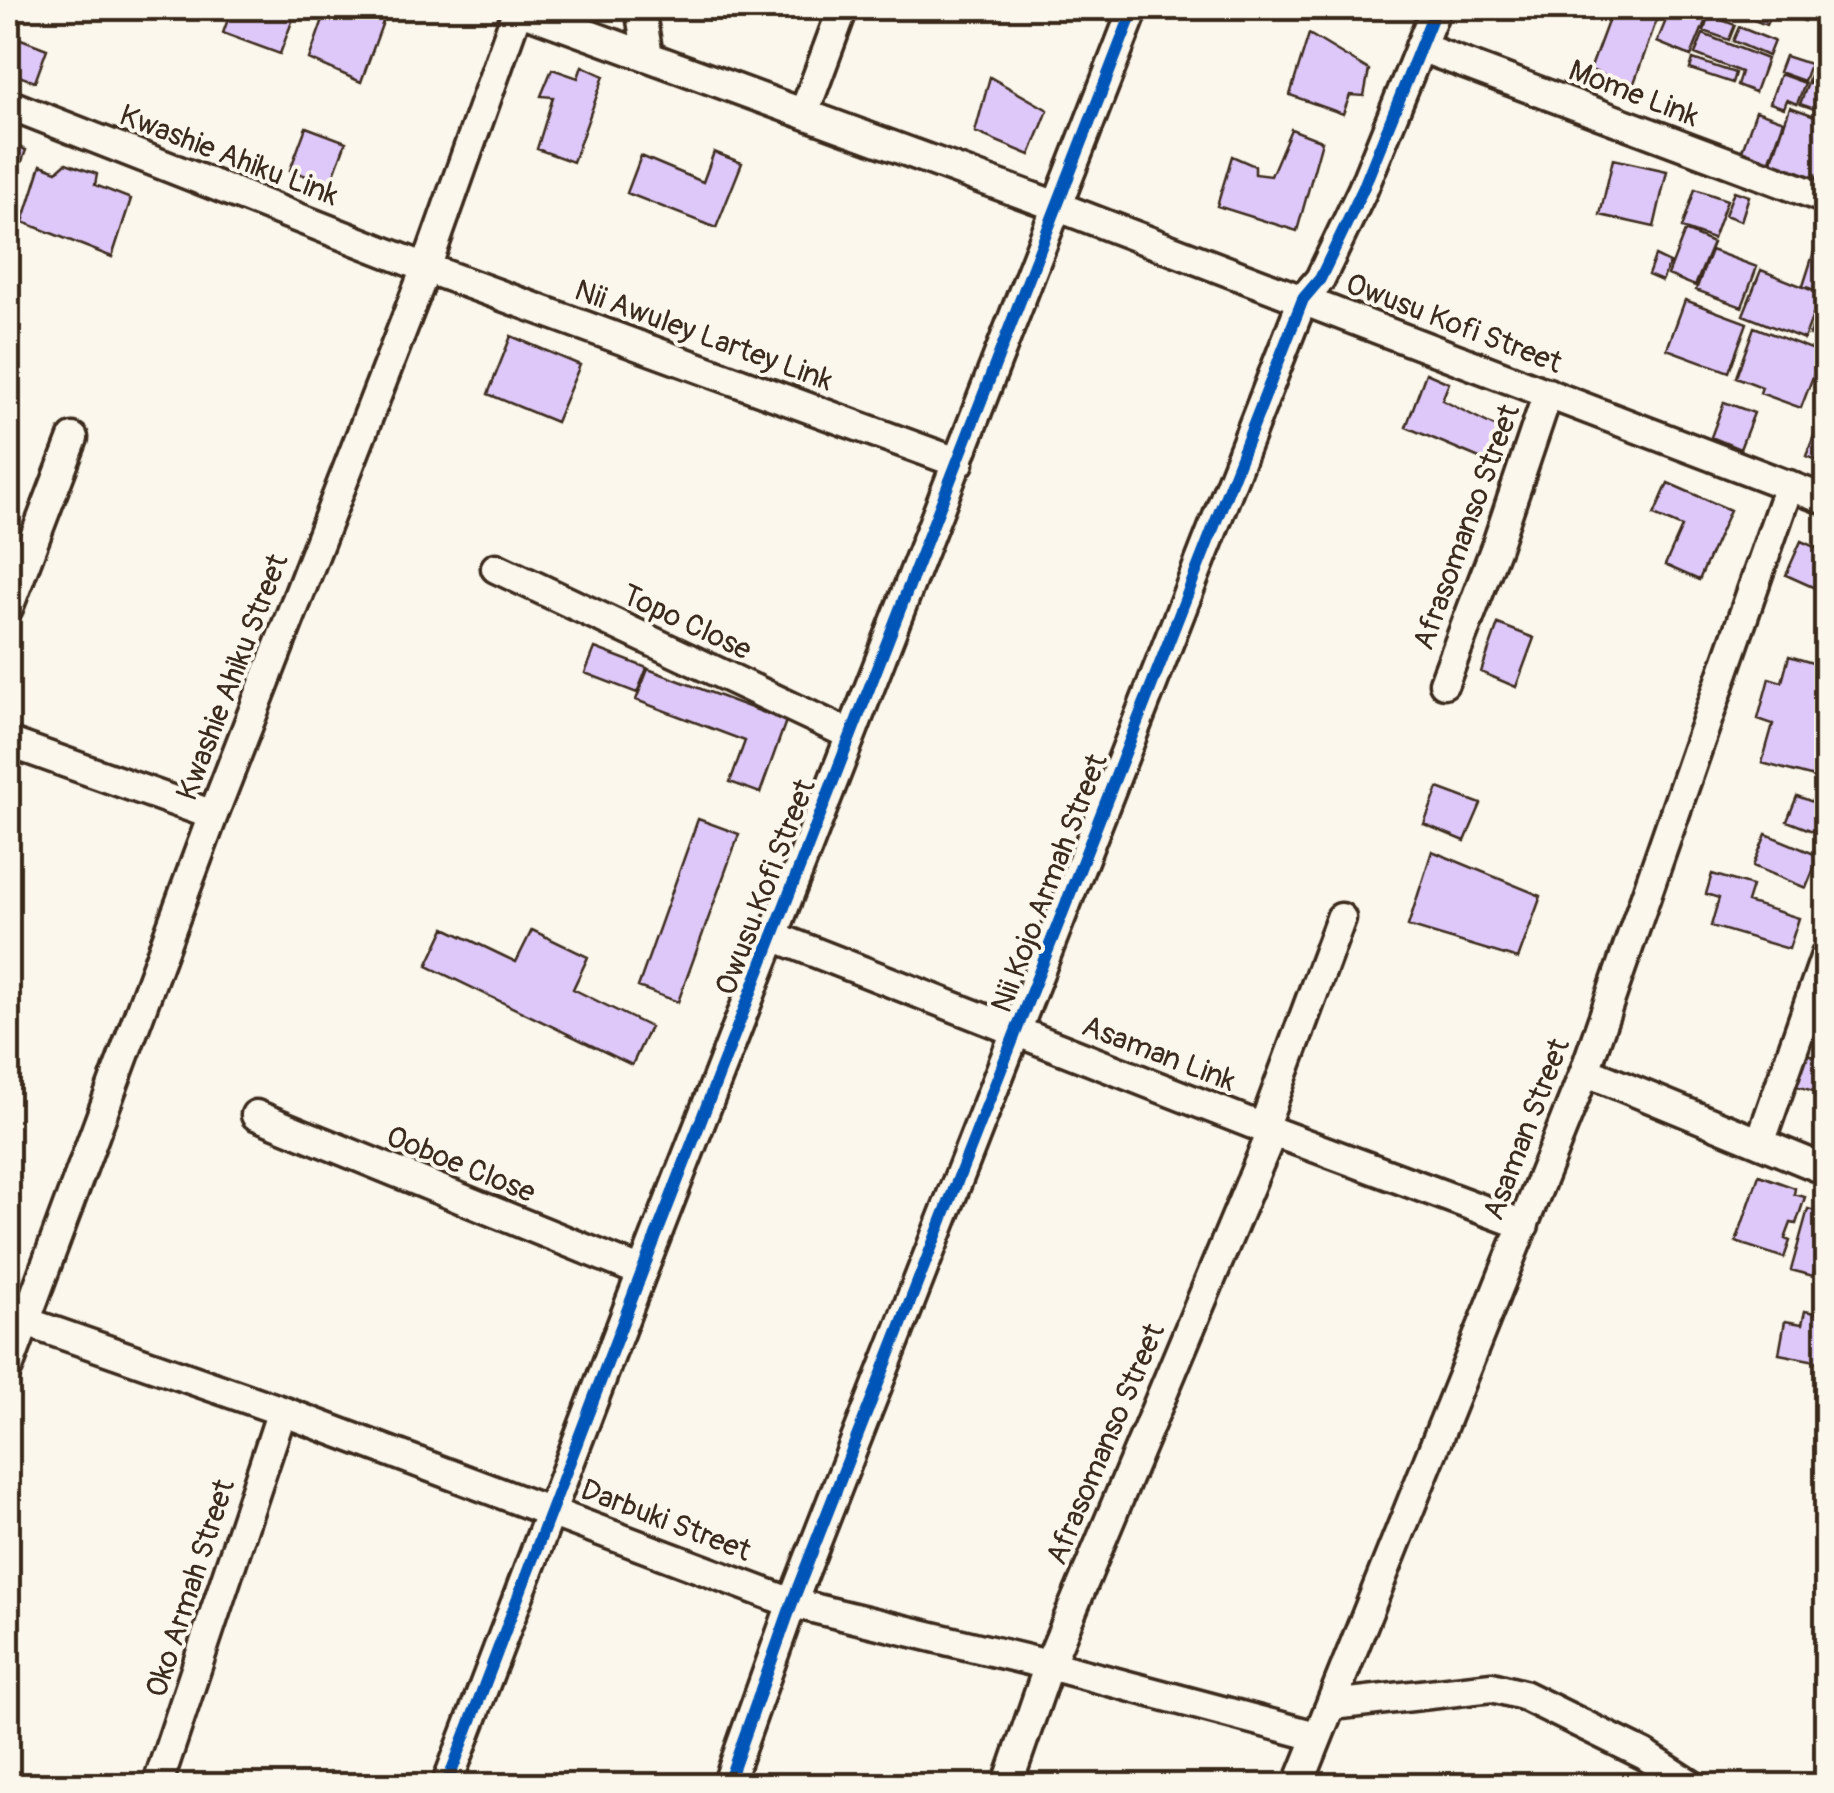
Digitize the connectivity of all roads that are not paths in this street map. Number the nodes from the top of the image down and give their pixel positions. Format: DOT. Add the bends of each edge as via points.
graph roads {
  1 [pos="516,8"];
  2 [pos="640,8"];
  3 [pos="842,8"];
  4 [pos="1134,8"];
  5 [pos="1436,8"];
  6 [pos="1420,47"];
  7 [pos="648,56"];
  8 [pos="8,104"];
  9 [pos="804,113"];
  10 [pos="1826,199"];
  11 [pos="1058,206"];
  12 [pos="426,268"];
  13 [pos="1303,299"];
  14 [pos="1548,393"];
  15 [pos="73,438"];
  16 [pos="959,463"];
  17 [pos="1789,486"];
  18 [pos="1826,500"];
  19 [pos="496,568"];
  20 [pos="8,608"];
  21 [pos="1444,683"];
  22 [pos="851,734"];
  23 [pos="8,742"];
  24 [pos="213,815"];
  25 [pos="1341,918"];
  26 [pos="772,936"];
  27 [pos="1826,955"];
  28 [pos="1018,1032"];
  29 [pos="1585,1071"];
  30 [pos="256,1115"];
  31 [pos="1268,1130"];
  32 [pos="1760,1143"];
  33 [pos="1826,1170"];
  34 [pos="1524,1225"];
  35 [pos="642,1272"];
  36 [pos="16,1319"];
  37 [pos="8,1368"];
  38 [pos="282,1411"];
  39 [pos="552,1512"];
  40 [pos="792,1603"];
  41 [pos="1049,1665"];
  42 [pos="1332,1705"];
  43 [pos="1316,1736"];
  44 [pos="157,1786"];
  45 [pos="446,1786"];
  46 [pos="726,1786"];
  47 [pos="1007,1786"];
  48 [pos="1298,1786"];
  49 [pos="1693,1786"];
  1 -- 7 [label="street, Owusu Kofi Street"];
  1 -- 12 [label="street, Kwashie Ahiku Street"];
  2 -- 7 [label="street"];
  3 -- 9 [label="street"];
  4 -- 11 [label="street, Owusu Kofi Street"];
  5 -- 6 [label="street, Nii Kojo Armah Street"];
  6 -- 10 [label="street, Mome Link"];
  6 -- 13 [label="street, Nii Kojo Armah Street" via="1363,188 1320,279"];
  7 -- 9 [label="street, Owusu Kofi Street"];
  8 -- 12 [label="street, Kwashie Ahiku Link"];
  9 -- 11 [label="street, Owusu Kofi Street"];
  11 -- 13 [label="street, Owusu Kofi Street"];
  11 -- 16 [label="street, Owusu Kofi Street"];
  12 -- 16 [label="street, Nii Awuley Lartey Link"];
  12 -- 24 [label="street, Kwashie Ahiku Street"];
  13 -- 14 [label="street, Owusu Kofi Street"];
  13 -- 28 [label="street, Nii Kojo Armah Street"];
  14 -- 17 [label="street, Owusu Kofi Street"];
  14 -- 21 [label="street, Afrasomanso Street"];
  15 -- 20 [label="street"];
  16 -- 22 [label="street, Owusu Kofi Street"];
  17 -- 18 [label="street, Owusu Kofi Street"];
  17 -- 29 [label="street, Asaman Street"];
  19 -- 22 [label="street, Topo Close"];
  22 -- 26 [label="street, Owusu Kofi Street"];
  23 -- 24 [label="street"];
  24 -- 36 [label="street, Kwashie Ahiku Street"];
  25 -- 31 [label="street, Afrasomanso Street"];
  26 -- 28 [label="street, Asaman Link"];
  26 -- 35 [label="street, Owusu Kofi Street"];
  27 -- 32 [label="street"];
  28 -- 31 [label="street, Asaman Link"];
  28 -- 40 [label="street, Nii Kojo Armah Street"];
  29 -- 32 [label="street"];
  29 -- 34 [label="street, Asaman Street"];
  30 -- 35 [label="street, Ooboe Close"];
  31 -- 34 [label="street, Asaman Link"];
  31 -- 41 [label="street, Afrasomanso Street"];
  32 -- 33 [label="street"];
  34 -- 42 [label="street, Asaman Street"];
  35 -- 39 [label="street, Owusu Kofi Street"];
  36 -- 37 [label="street, Kwashie Ahiku Street"];
  36 -- 38 [label="street, Darbuki Street"];
  38 -- 39 [label="street, Darbuki Street"];
  38 -- 44 [label="street, Oko Armah Street"];
  39 -- 40 [label="street, Darbuki Street"];
  39 -- 45 [label="street, Owusu Kofi Street"];
  40 -- 41 [label="street, Darbuki Street"];
  40 -- 46 [label="street, Nii Kojo Armah Street"];
  41 -- 43 [label="street, Darbuki Street"];
  41 -- 47 [label="street, Afrasomanso Street"];
  42 -- 43 [label="street, Asaman Street"];
  42 -- 49 [label="street" via="1492,1687 1523,1695 1645,1755"];
  43 -- 48 [label="street, Asaman Street"];
}
